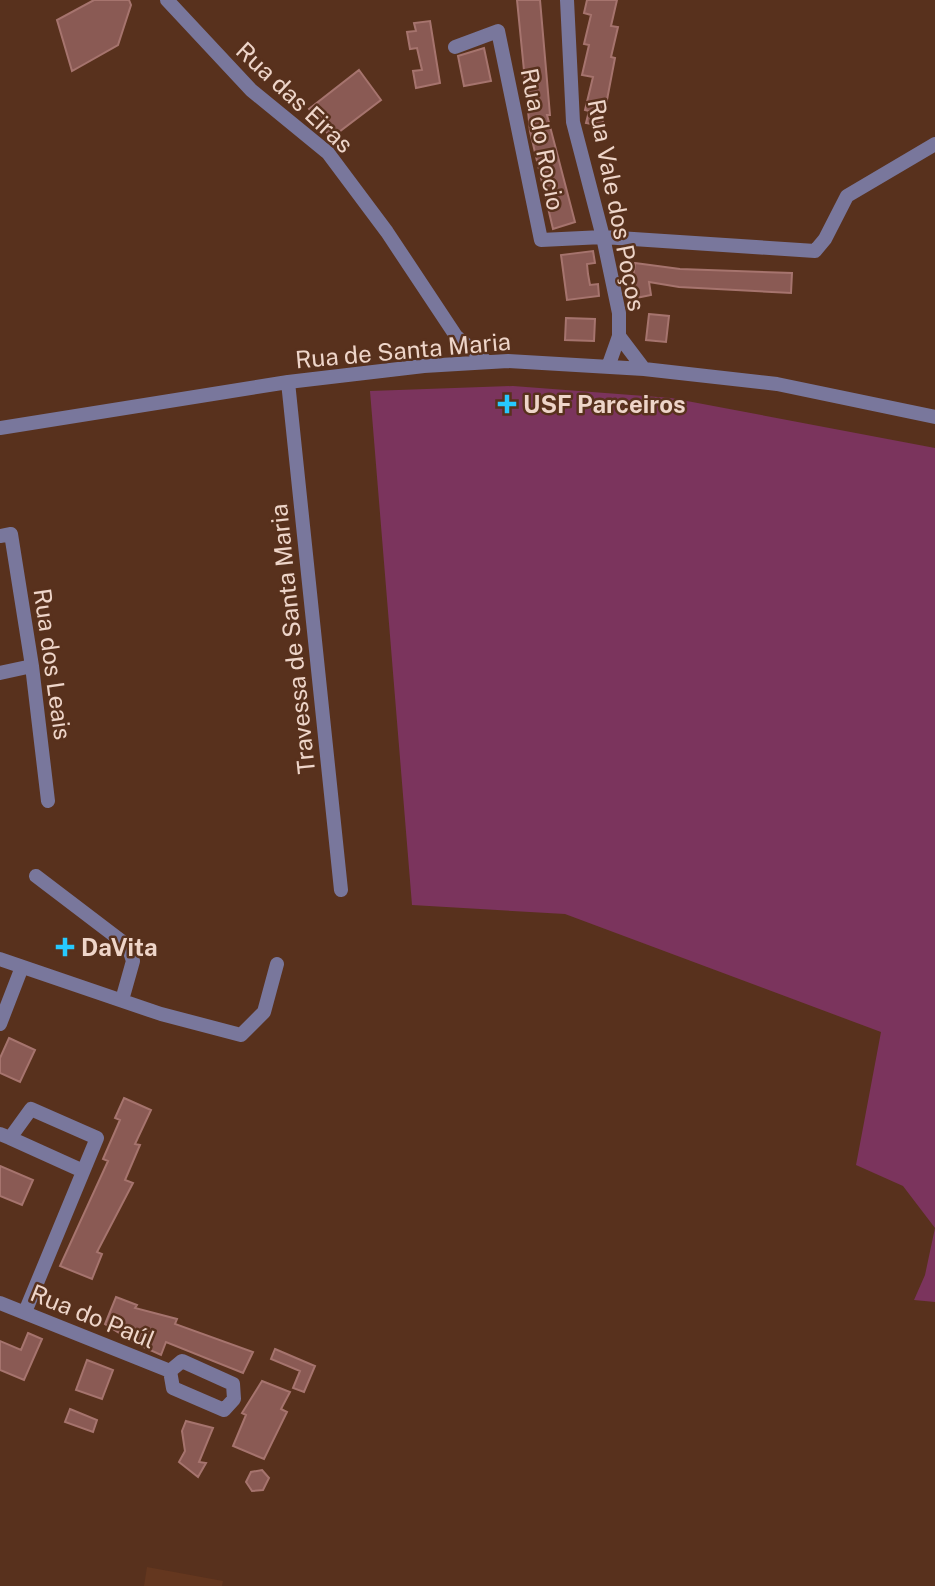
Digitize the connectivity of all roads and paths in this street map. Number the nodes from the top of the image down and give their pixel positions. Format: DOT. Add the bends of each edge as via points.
graph roads {
  1 [pos="167,0"];
  2 [pos="567,0"];
  3 [pos="455,47"];
  4 [pos="935,144"];
  5 [pos="603,237"];
  6 [pos="456,336"];
  7 [pos="619,336"];
  8 [pos="487,362"];
  9 [pos="456,364"];
  10 [pos="608,367"];
  11 [pos="644,369"];
  12 [pos="288,382"];
  13 [pos="935,417"];
  14 [pos="0,428"];
  15 [pos="5,535"];
  16 [pos="32,666"];
  17 [pos="0,673"];
  18 [pos="48,801"];
  19 [pos="36,876"];
  20 [pos="341,890"];
  21 [pos="0,959"];
  22 [pos="277,964"];
  23 [pos="22,967"];
  24 [pos="122,1000"];
  25 [pos="0,1024"];
  26 [pos="5,1136"];
  27 [pos="83,1171"];
  28 [pos="0,1303"];
  29 [pos="25,1312"];
  30 [pos="170,1371"];
  1 -- 6 [label="street, Rua das Eiras" via="251,90 328,153"];
  2 -- 5 [label="street, Rua Vale dos Poços" via="573,122"];
  3 -- 5 [label="street, Rua do Rocio" via="498,31 541,240"];
  4 -- 5 [label="street" via="847,196 815,251"];
  5 -- 7 [label="street, Rua Vale dos Poços" via="619,313"];
  6 -- 8 [label="street, Rua das Eiras"];
  6 -- 9 [label="street"];
  7 -- 10 [label="street, Rua Vale dos Poços"];
  7 -- 11 [label="street, Rua Vale dos Poços"];
  8 -- 9 [label="street, Rua de Santa Maria"];
  8 -- 10 [label="street, Rua de Santa Maria"];
  9 -- 12 [label="street, Rua de Santa Maria"];
  10 -- 11 [label="street, Rua de Santa Maria"];
  11 -- 13 [label="street, Rua de Santa Maria" via="777,384"];
  12 -- 14 [label="street, Rua de Santa Maria"];
  12 -- 20 [label="street, Travessa de Santa Maria"];
  15 -- 16 [label="street, Rua dos Leais"];
  16 -- 17 [label="street"];
  16 -- 18 [label="street, Rua dos Leais"];
  19 -- 24 [label="street" via="128,946 133,961"];
  21 -- 23 [label="street"];
  22 -- 24 [label="street" via="264,1012 242,1035"];
  23 -- 24 [label="street"];
  23 -- 25 [label="street"];
  26 -- 27 [label="street"];
  26 -- 27 [label="street" via="31,1109 97,1138"];
  27 -- 29 [label="street"];
  28 -- 29 [label="street, Rua do Paúl"];
  29 -- 30 [label="street, Rua do Paúl"];
}
